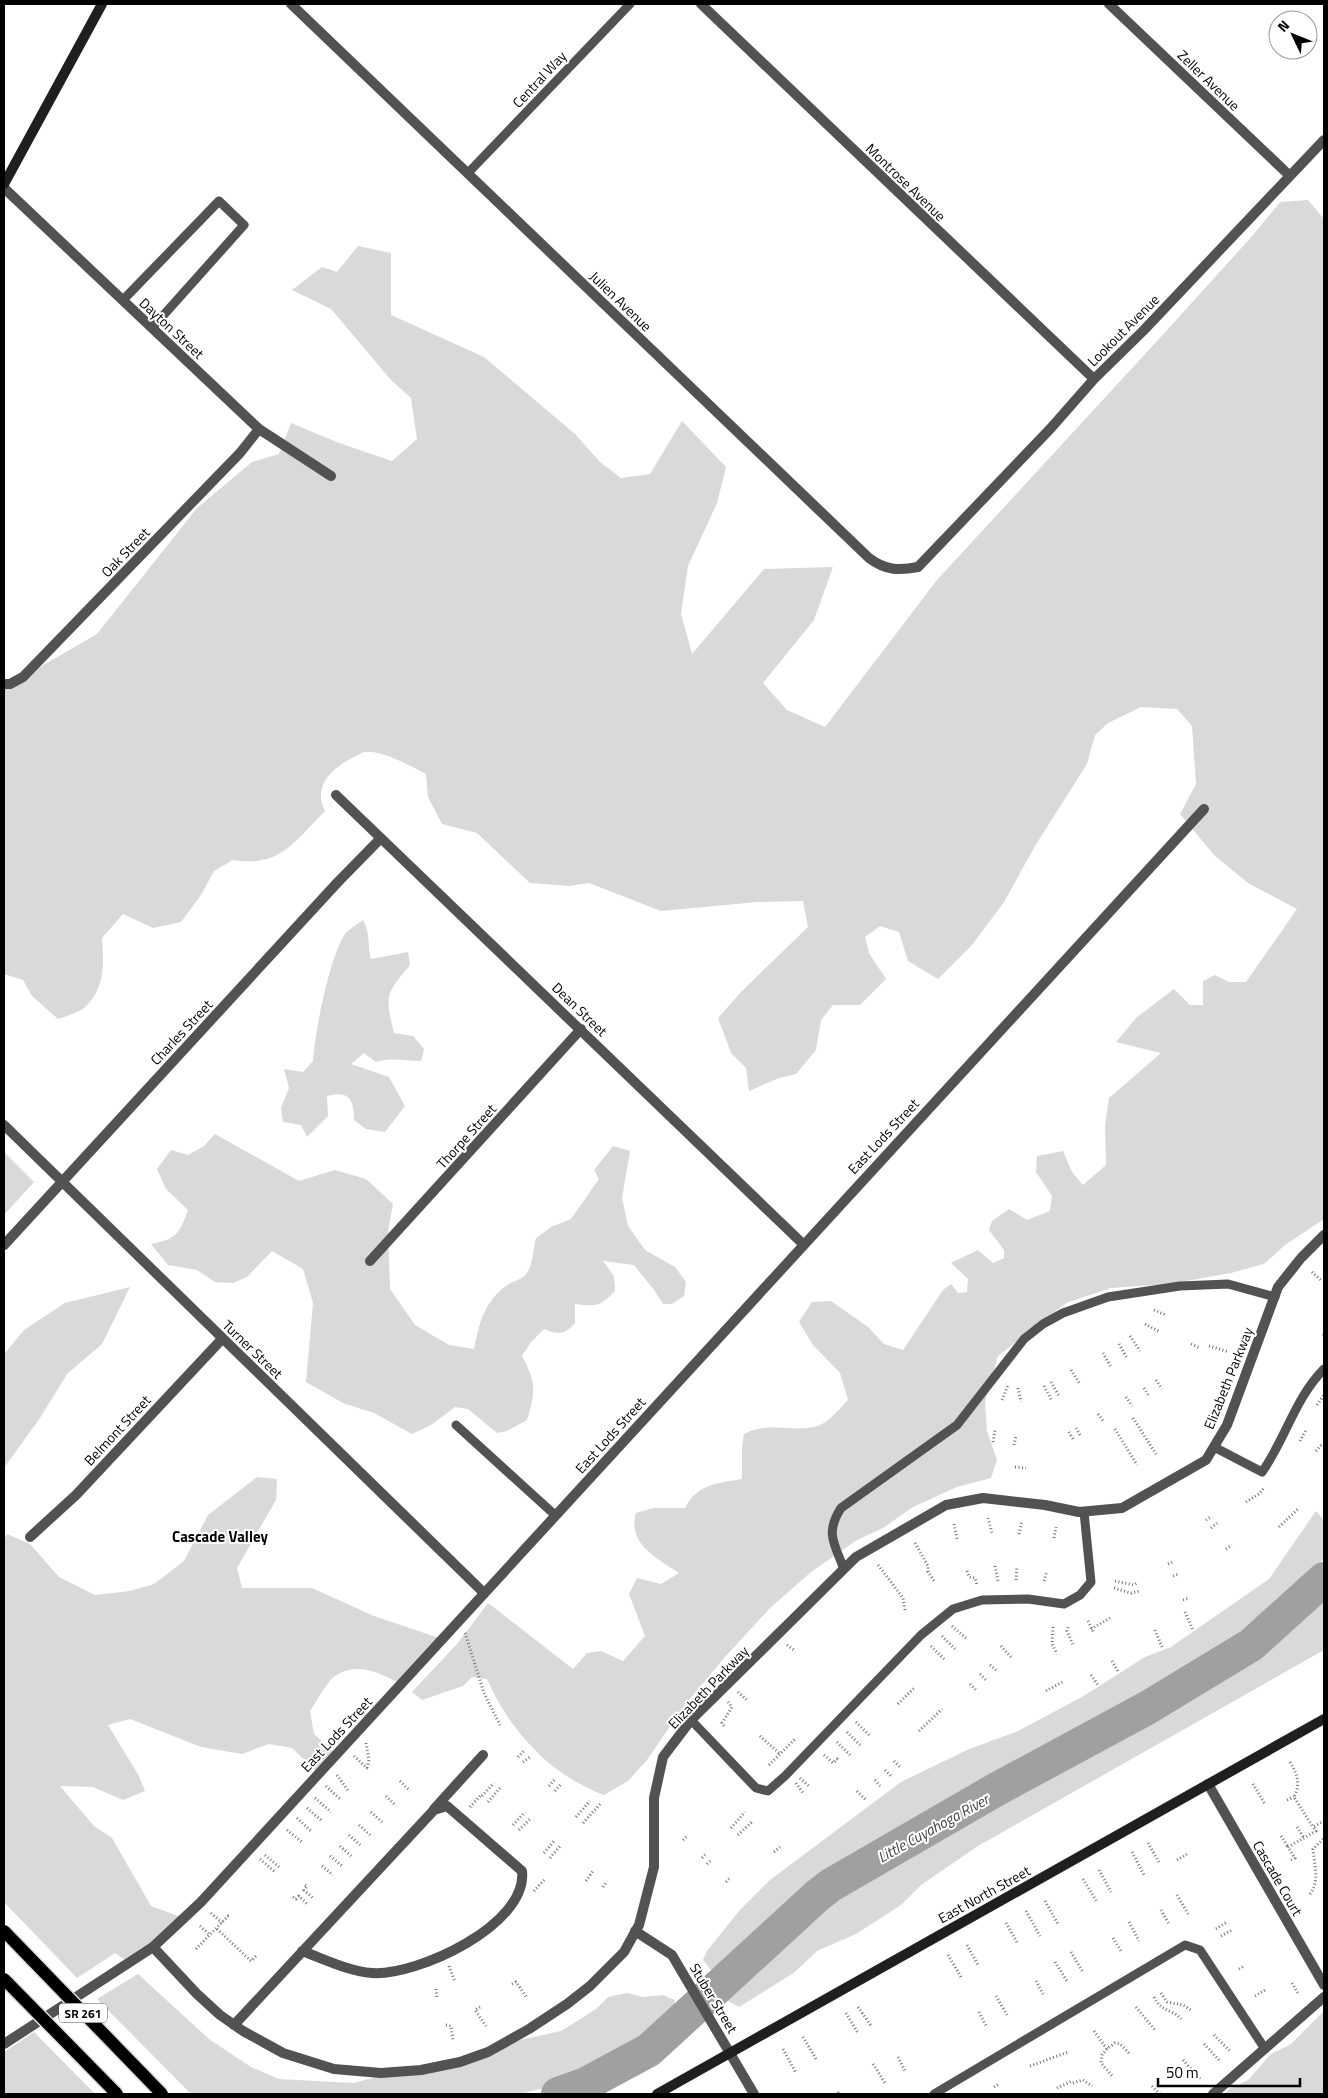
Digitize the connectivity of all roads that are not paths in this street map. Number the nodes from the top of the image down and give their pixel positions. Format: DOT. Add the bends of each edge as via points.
graph roads {
  1 [pos="102,4"];
  2 [pos="291,4"];
  3 [pos="630,4"];
  4 [pos="701,4"];
  5 [pos="1109,4"];
  6 [pos="1324,140"];
  7 [pos="468,174"];
  8 [pos="1290,176"];
  9 [pos="4,186"];
  10 [pos="123,300"];
  11 [pos="152,328"];
  12 [pos="1094,379"];
  13 [pos="259,428"];
  14 [pos="331,476"];
  15 [pos="942,541"];
  16 [pos="4,684"];
  17 [pos="336,795"];
  18 [pos="1204,809"];
  19 [pos="380,839"];
  20 [pos="581,1029"];
  21 [pos="4,1125"];
  22 [pos="62,1180"];
  23 [pos="1324,1235"];
  24 [pos="803,1244"];
  25 [pos="4,1245"];
  26 [pos="370,1261"];
  27 [pos="1274,1297"];
  28 [pos="222,1339"];
  29 [pos="1324,1369"];
  30 [pos="456,1425"];
  31 [pos="1214,1447"];
  32 [pos="1084,1512"];
  33 [pos="556,1515"];
  34 [pos="30,1537"];
  35 [pos="844,1569"];
  36 [pos="484,1593"];
  37 [pos="1324,1719"];
  38 [pos="692,1720"];
  39 [pos="483,1754"];
  40 [pos="1208,1784"];
  41 [pos="434,1810"];
  42 [pos="4,1931"];
  43 [pos="635,1931"];
  44 [pos="153,1947"];
  45 [pos="302,1951"];
  46 [pos="4,1979"];
  47 [pos="1324,1985"];
  48 [pos="1324,1997"];
  49 [pos="234,2025"];
  50 [pos="4,2044"];
  51 [pos="1265,2049"];
  52 [pos="730,2051"];
  53 [pos="117,2094"];
  54 [pos="162,2094"];
  55 [pos="656,2094"];
  56 [pos="754,2094"];
  57 [pos="934,2094"];
  58 [pos="1213,2094"];
  1 -- 9 [label="street"];
  2 -- 7 [label="street, Julien Avenue"];
  3 -- 7 [label="lane, Central Way"];
  4 -- 12 [label="street, Montrose Avenue"];
  5 -- 8 [label="street, Zeller Avenue"];
  6 -- 8 [label="street, Lookout Avenue"];
  7 -- 15 [label="street, Julien Avenue" via="881,567 900,570 918,567"];
  8 -- 12 [label="street, Lookout Avenue"];
  9 -- 10 [label="street, Dayton Street"];
  10 -- 11 [label="street, Dayton Street"];
  10 -- 11 [label="lane" via="219,201 244,225"];
  11 -- 13 [label="street, Dayton Street"];
  12 -- 15 [label="street, Lookout Avenue"];
  13 -- 14 [label="street, Dayton Street"];
  13 -- 16 [label="street, Oak Street" via="240,453 23,677"];
  17 -- 19 [label="street, Dean Street"];
  18 -- 24 [label="street, East Lods Street"];
  19 -- 20 [label="street, Dean Street"];
  19 -- 22 [label="street, Charles Street"];
  20 -- 24 [label="street, Dean Street"];
  20 -- 26 [label="street, Thorpe Street"];
  21 -- 22 [label="street, Turner Street"];
  22 -- 25 [label="street, Charles Street"];
  22 -- 28 [label="street, Turner Street"];
  23 -- 27 [label="street, Elizabeth Parkway" via="1301,1258"];
  24 -- 33 [label="street, East Lods Street"];
  27 -- 31 [label="street, Elizabeth Parkway" via="1227,1425"];
  27 -- 35 [label="lane" via="1228,1284 1180,1286 1108,1297 1043,1324 1010,1354 957,1425 841,1508 830,1531"];
  28 -- 34 [label="street, Belmont Street" via="76,1495"];
  28 -- 36 [label="street, Turner Street"];
  29 -- 31 [label="lane" via="1301,1400 1273,1457 1262,1472"];
  30 -- 33 [label="lane"];
  31 -- 32 [label="street, Elizabeth Parkway" via="1206,1460 1122,1508"];
  32 -- 35 [label="street, Elizabeth Parkway" via="983,1498 946,1505 856,1557"];
  32 -- 38 [label="lane" via="1091,1582 1080,1595 1064,1604 1028,1599 982,1600 953,1609 921,1636 768,1791 756,1788"];
  33 -- 36 [label="street, East Lods Street"];
  35 -- 38 [label="street, Elizabeth Parkway"];
  36 -- 44 [label="street, East Lods Street" via="202,1902"];
  37 -- 40 [label="street, East North Street"];
  38 -- 43 [label="street, Elizabeth Parkway" via="663,1757 654,1798 654,1867 647,1900"];
  39 -- 41 [label="street"];
  40 -- 47 [label="street, Cascade Court"];
  40 -- 52 [label="street, East North Street"];
  41 -- 45 [label="street"];
  41 -- 45 [label="street" via="447,1806 522,1871 519,1890 508,1908 480,1936 445,1956 403,1969 372,1973"];
  42 -- 54 [label="main road, SR 261, bridge"];
  43 -- 49 [label="street, Elizabeth Parkway" via="624,1952 567,2004 502,2045 460,2062 421,2070 381,2073 334,2069 283,2054"];
  43 -- 52 [label="street, Stuber Street" via="672,1955"];
  44 -- 49 [label="street, Elizabeth Parkway" via="197,1994"];
  44 -- 50 [label="street, East Lods Street"];
  45 -- 49 [label="street"];
  46 -- 53 [label="main road, SR 261, bridge"];
  48 -- 51 [label="street"];
  51 -- 57 [label="lane" via="1200,1950 1185,1945"];
  51 -- 58 [label="street"];
  52 -- 55 [label="street, East North Street"];
  52 -- 56 [label="street, Stuber Street"];
}
